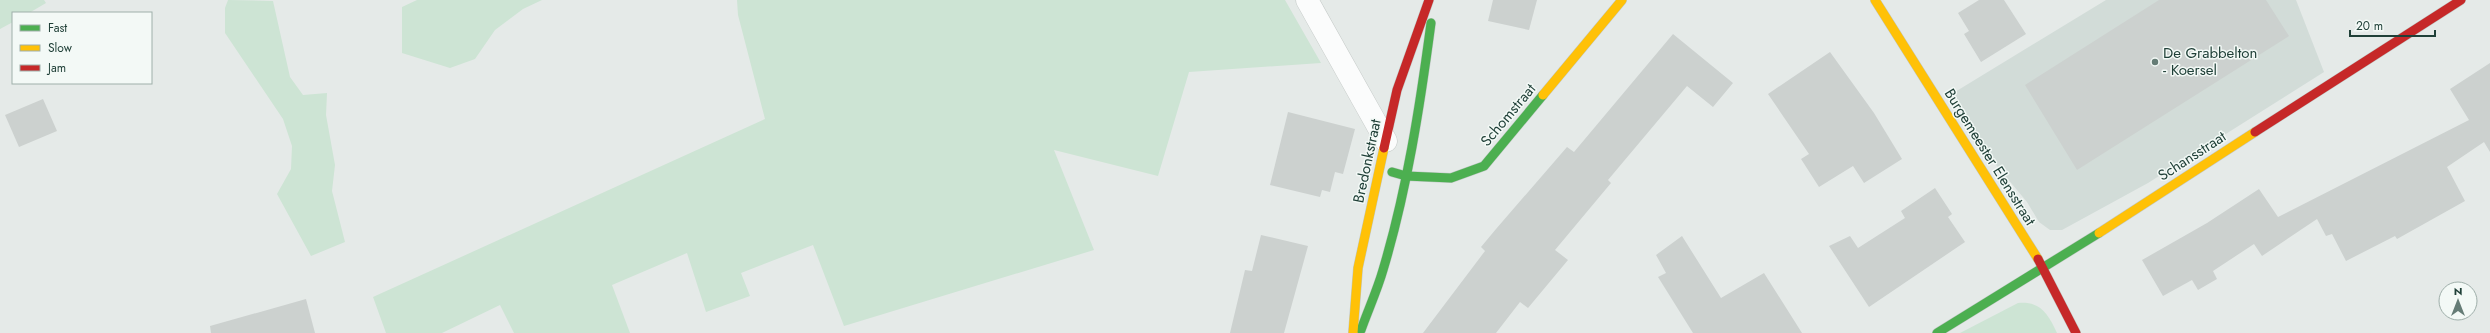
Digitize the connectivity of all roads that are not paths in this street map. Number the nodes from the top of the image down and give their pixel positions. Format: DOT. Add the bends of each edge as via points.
graph roads {
  1 [pos="1307,0"];
  2 [pos="1429,0"];
  3 [pos="1434,0"];
  4 [pos="1622,0"];
  5 [pos="1874,0"];
  6 [pos="2461,0"];
  7 [pos="1386,141"];
  8 [pos="1380,168"];
  9 [pos="1406,176"];
  10 [pos="2044,268"];
  11 [pos="1353,333"];
  12 [pos="1360,333"];
  13 [pos="1937,333"];
  14 [pos="2076,333"];
  1 -- 7 [label="street"];
  2 -- 7 [label="street, Bredonkstraat" via="1397,90"];
  3 -- 9 [label="street" via="1422,94"];
  4 -- 9 [label="street, Schomstraat" via="1484,166 1451,178"];
  5 -- 10 [label="street, Burgemeester Elensstraat"];
  6 -- 10 [label="street, Schansstraat"];
  7 -- 8 [label="street, Bredonkstraat"];
  8 -- 9 [label="street, Schomstraat"];
  8 -- 11 [label="street, Bredonkstraat" via="1358,268"];
  9 -- 12 [label="street" via="1382,271"];
  10 -- 13 [label="street, Schansstraat"];
  10 -- 14 [label="street, Burgemeester Elensstraat"];
}
